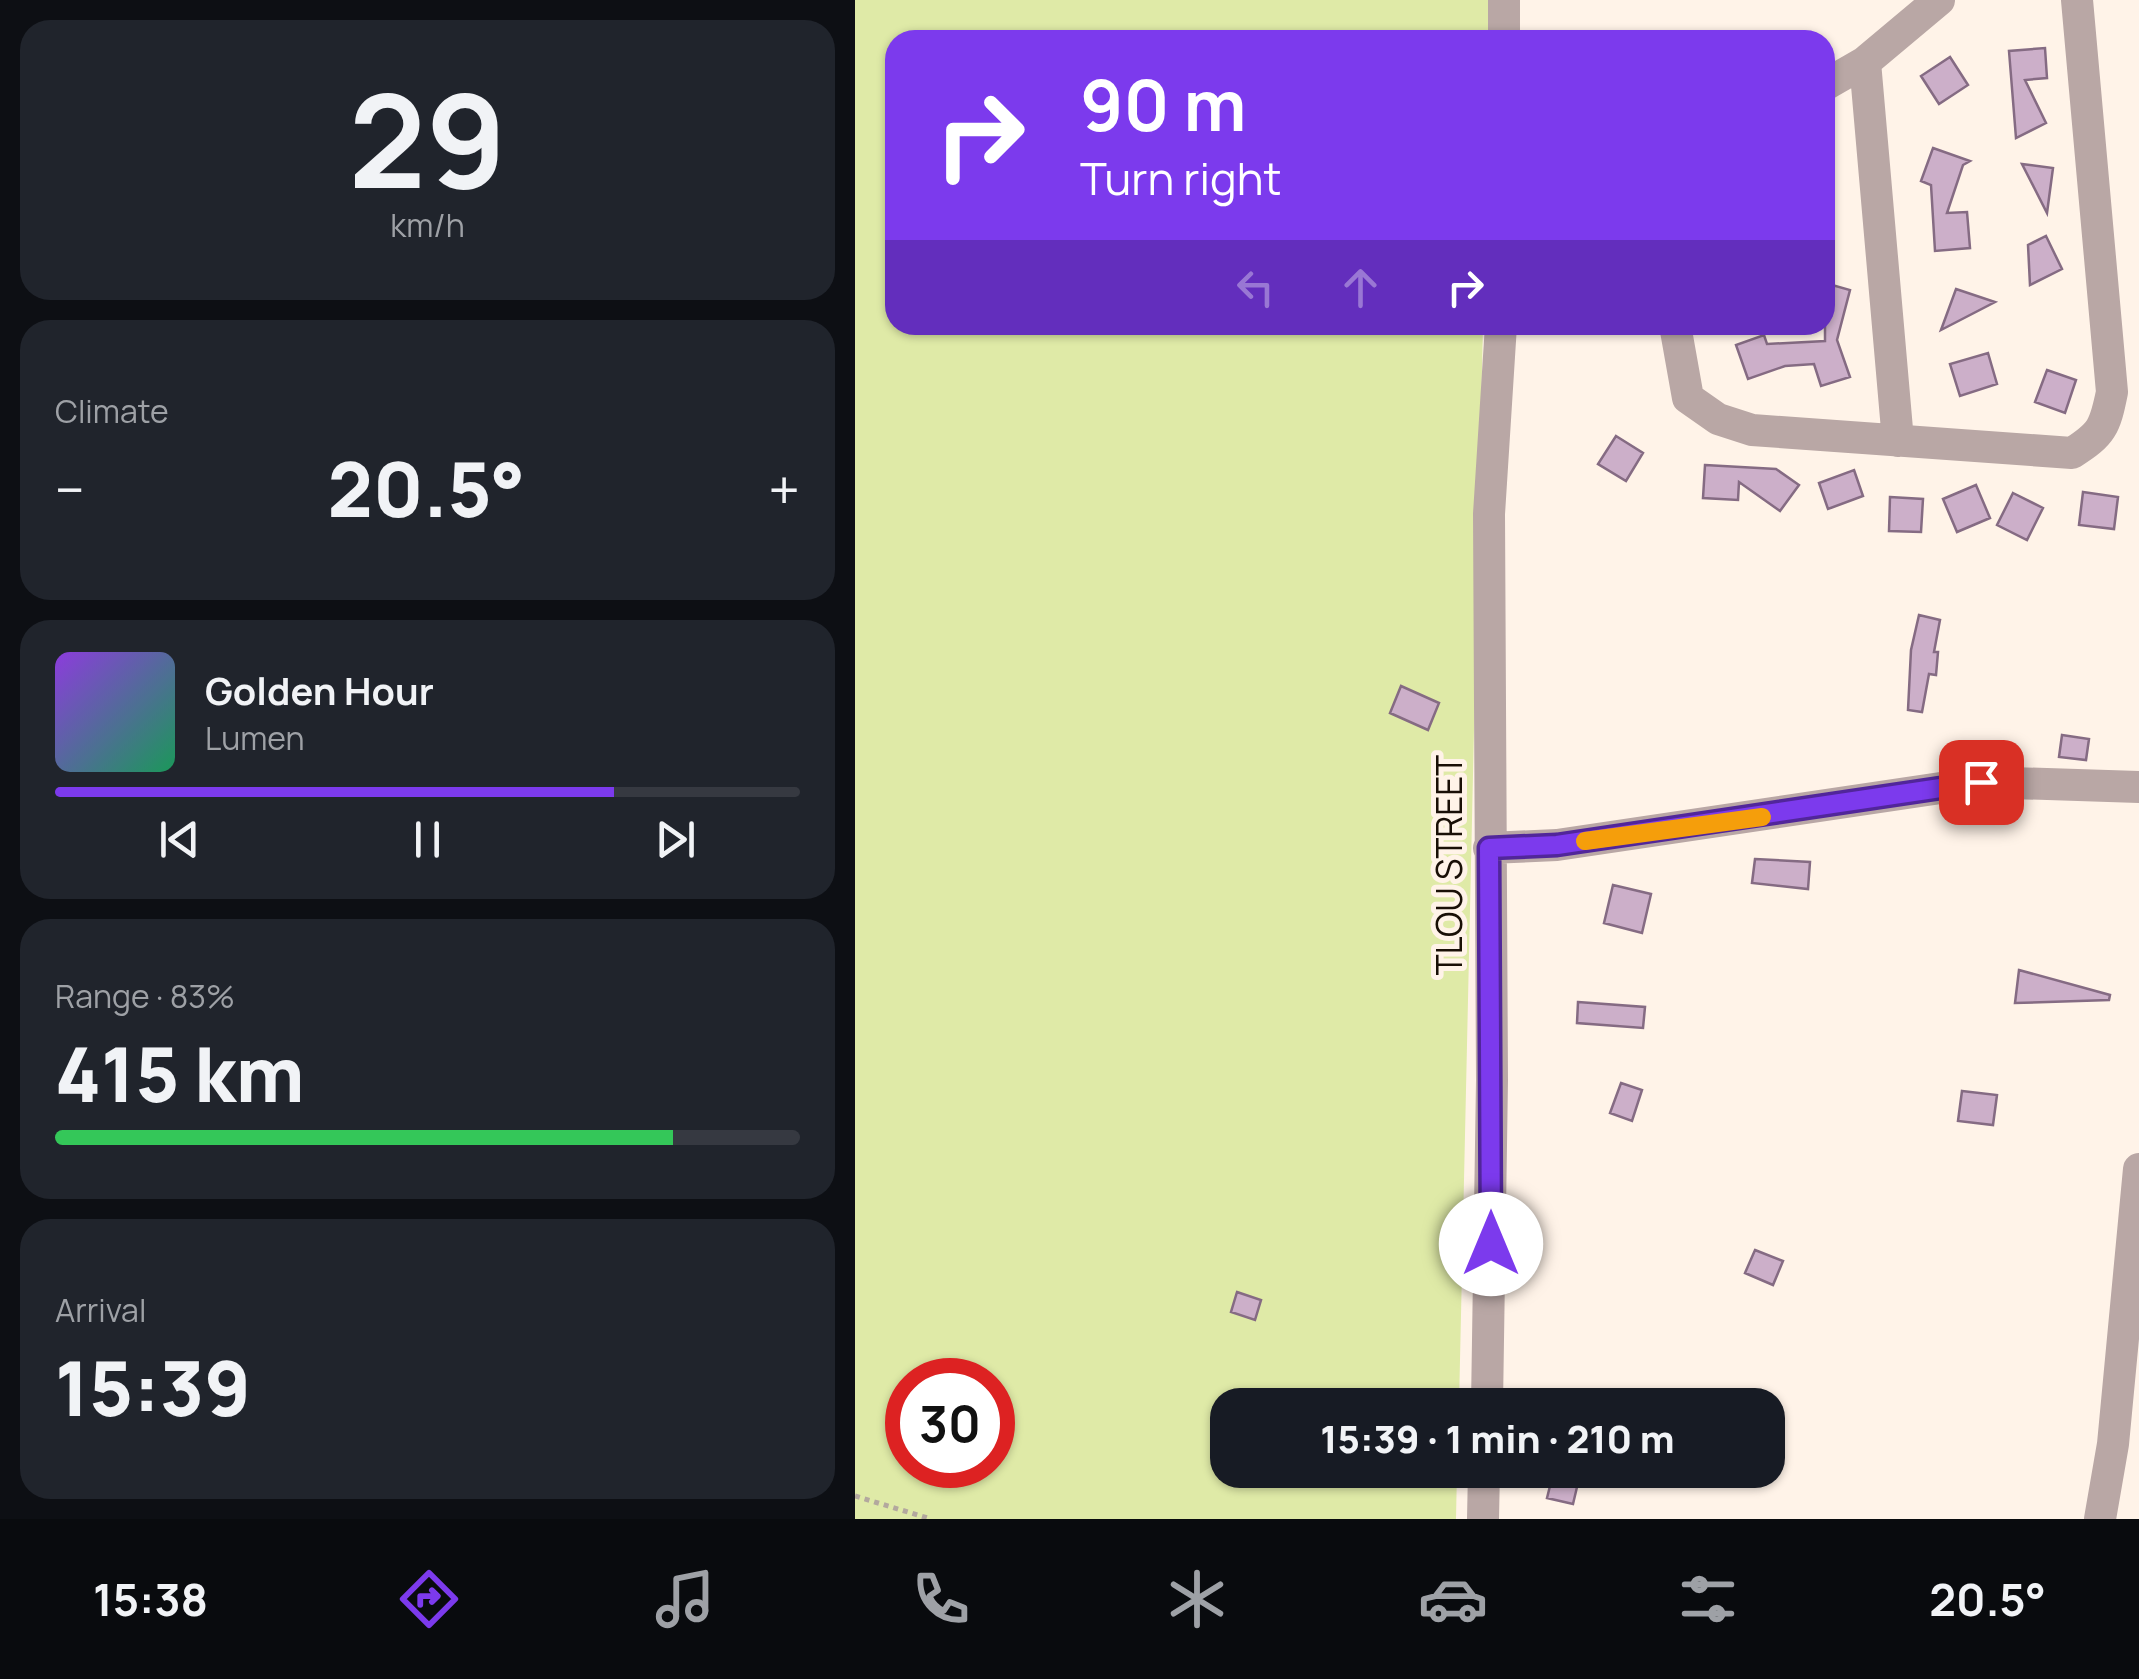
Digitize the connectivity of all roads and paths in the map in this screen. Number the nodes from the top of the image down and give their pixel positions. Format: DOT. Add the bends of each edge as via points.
graph roads {
  1 [pos="1504,0"];
  2 [pos="1939,0"];
  3 [pos="2077,0"];
  4 [pos="1504,30"];
  5 [pos="1865,62"];
  6 [pos="1835,79"];
  7 [pos="1509,335"];
  8 [pos="1677,335"];
  9 [pos="1898,441"];
  10 [pos="2139,787"];
  11 [pos="1489,848"];
  12 [pos="2139,1169"];
  13 [pos="1487,1388"];
  14 [pos="1483,1488"];
  15 [pos="855,1496"];
  16 [pos="931,1519"];
  17 [pos="1483,1519"];
  18 [pos="2100,1519"];
  1 -- 4 [label="street"];
  2 -- 5 [label="street"];
  3 -- 9 [label="street" via="2111,392 2106,424 2071,453"];
  5 -- 6 [label="street"];
  5 -- 9 [label="street"];
  7 -- 11 [label="street, TLOU STREET" via="1489,514"];
  8 -- 9 [label="street" via="1689,398 1718,419 1751,430"];
  10 -- 11 [label="street" via="1981,782 1577,842"];
  11 -- 13 [label="street, TLOU STREET"];
  12 -- 18 [label="street"];
  14 -- 17 [label="street"];
  15 -- 16 [label="path"];
}
